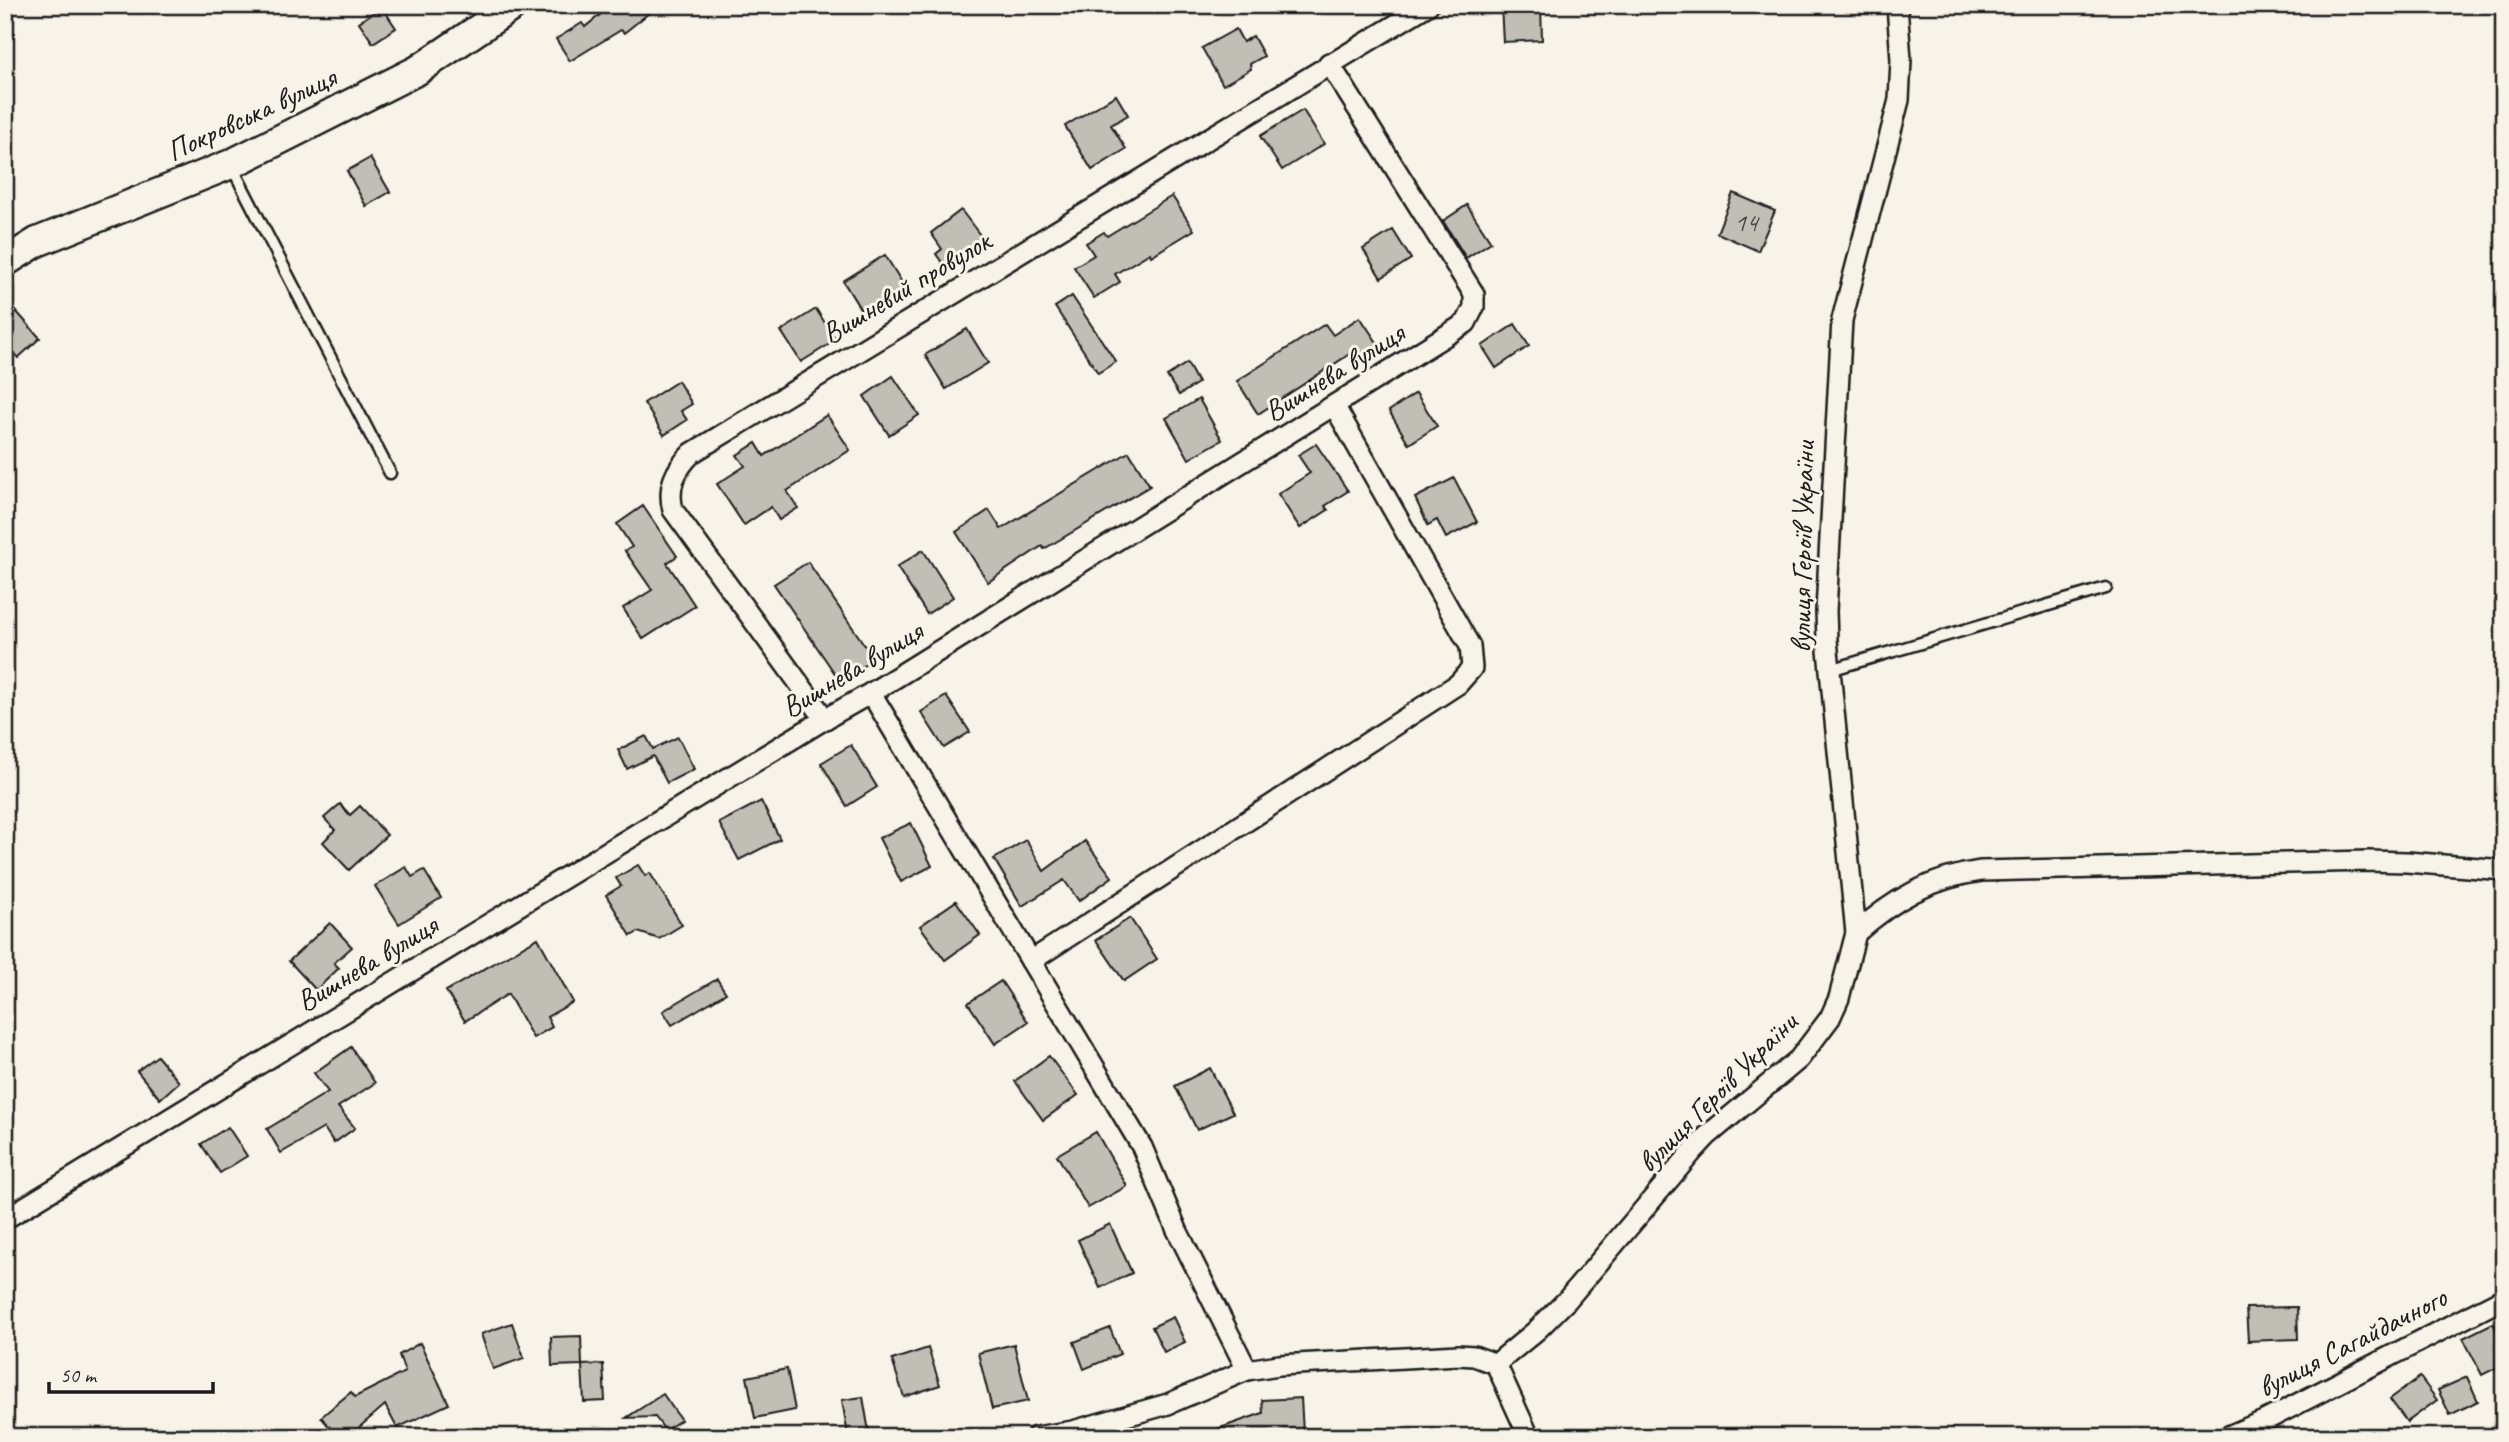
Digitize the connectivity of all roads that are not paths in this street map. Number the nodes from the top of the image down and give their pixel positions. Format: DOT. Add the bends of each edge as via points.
graph roads {
  1 [pos="514,5"];
  2 [pos="1428,5"];
  3 [pos="1897,5"];
  4 [pos="1329,63"];
  5 [pos="231,164"];
  6 [pos="5,262"];
  7 [pos="1335,407"];
  8 [pos="390,473"];
  9 [pos="2106,588"];
  10 [pos="1829,670"];
  11 [pos="871,693"];
  12 [pos="825,719"];
  13 [pos="2504,870"];
  14 [pos="1856,933"];
  15 [pos="1031,961"];
  16 [pos="5,1219"];
  17 [pos="2504,1298"];
  18 [pos="1496,1364"];
  19 [pos="1247,1370"];
  20 [pos="1036,1437"];
  21 [pos="1529,1437"];
  22 [pos="2226,1437"];
  1 -- 5 [label="street, Покровська вулиця" via="418,70"];
  2 -- 4 [label="street, Вишневий провулок"];
  3 -- 10 [label="street, вулиця Героїв України" via="1899,100 1848,293 1839,349 1826,611"];
  4 -- 7 [label="street, Вишнева вулиця" via="1474,294 1475,307 1466,323"];
  4 -- 12 [label="street, Вишневий провулок" via="682,463 671,485 673,510"];
  5 -- 6 [label="street, Покровська вулиця" via="37,243"];
  5 -- 8 [label="lane"];
  7 -- 11 [label="street, Вишнева вулиця"];
  7 -- 15 [label="street" via="1470,646 1472,668 1458,684"];
  9 -- 10 [label="lane"];
  10 -- 14 [label="street, вулиця Героїв України"];
  11 -- 12 [label="street, Вишнева вулиця"];
  11 -- 15 [label="street"];
  12 -- 16 [label="street, Вишнева вулиця"];
  13 -- 14 [label="street" via="2355,861 1981,871 1922,887"];
  14 -- 18 [label="street, вулиця Героїв України" via="1839,998 1815,1040 1781,1077 1707,1136 1567,1300"];
  15 -- 19 [label="street" via="1142,1147 1177,1230"];
  17 -- 22 [label="street, вулиця Сагайдачного"];
  18 -- 19 [label="street" via="1458,1355"];
  18 -- 21 [label="street"];
  19 -- 20 [label="street" via="1168,1404"];
}
